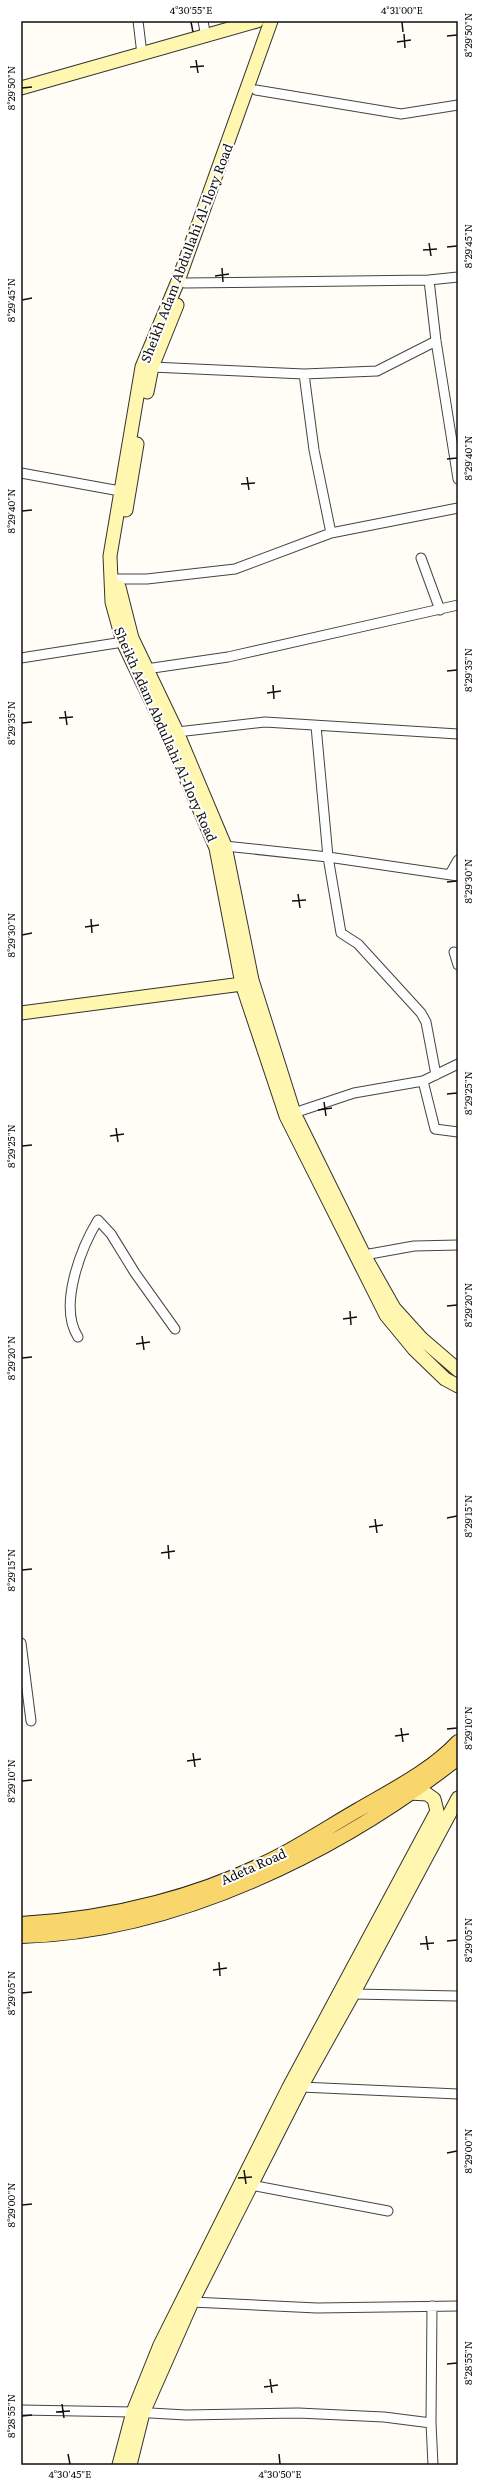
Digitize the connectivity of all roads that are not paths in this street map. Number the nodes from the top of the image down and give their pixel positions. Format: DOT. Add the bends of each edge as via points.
graph roads {
  1 [pos="138,21"];
  2 [pos="203,21"];
  3 [pos="257,21"];
  4 [pos="271,21"];
  5 [pos="279,21"];
  6 [pos="206,37"];
  7 [pos="142,54"];
  8 [pos="21,88"];
  9 [pos="256,90"];
  10 [pos="458,105"];
  11 [pos="196,242"];
  12 [pos="458,277"];
  13 [pos="429,280"];
  14 [pos="185,283"];
  15 [pos="436,341"];
  16 [pos="152,368"];
  17 [pos="304,374"];
  18 [pos="129,466"];
  19 [pos="21,474"];
  20 [pos="458,479"];
  21 [pos="120,491"];
  22 [pos="458,508"];
  23 [pos="331,533"];
  24 [pos="421,558"];
  25 [pos="118,579"];
  26 [pos="458,605"];
  27 [pos="440,610"];
  28 [pos="123,642"];
  29 [pos="21,658"];
  30 [pos="146,669"];
  31 [pos="316,726"];
  32 [pos="177,732"];
  33 [pos="458,734"];
  34 [pos="184,762"];
  35 [pos="225,846"];
  36 [pos="328,857"];
  37 [pos="458,860"];
  38 [pos="454,875"];
  39 [pos="454,952"];
  40 [pos="458,965"];
  41 [pos="242,984"];
  42 [pos="21,1013"];
  43 [pos="458,1064"];
  44 [pos="436,1075"];
  45 [pos="423,1081"];
  46 [pos="294,1113"];
  47 [pos="458,1132"];
  48 [pos="458,1245"];
  49 [pos="364,1255"];
  50 [pos="371,1277"];
  51 [pos="175,1329"];
  52 [pos="78,1337"];
  53 [pos="458,1370"];
  54 [pos="458,1386"];
  55 [pos="21,1643"];
  56 [pos="31,1721"];
  57 [pos="458,1742"];
  58 [pos="458,1758"];
  59 [pos="409,1793"];
  60 [pos="458,1803"];
  61 [pos="215,1889"];
  62 [pos="21,1924"];
  63 [pos="21,1936"];
  64 [pos="353,1994"];
  65 [pos="458,1996"];
  66 [pos="301,2087"];
  67 [pos="458,2094"];
  68 [pos="251,2185"];
  69 [pos="388,2211"];
  70 [pos="192,2302"];
  71 [pos="432,2306"];
  72 [pos="458,2306"];
  73 [pos="21,2410"];
  74 [pos="138,2412"];
  75 [pos="431,2423"];
  76 [pos="120,2465"];
  77 [pos="130,2465"];
  78 [pos="433,2465"];
  1 -- 7 [label="street"];
  2 -- 6 [label="street"];
  3 -- 6 [label="street"];
  4 -- 11 [label="street, Sheikh Adam Abdullahi Al-Ilory Road"];
  5 -- 9 [label="street, Sheikh Adam Abdullahi Al-Ilory Road"];
  6 -- 7 [label="street"];
  7 -- 8 [label="street"];
  9 -- 10 [label="street" via="401,114"];
  9 -- 11 [label="street, Sheikh Adam Abdullahi Al-Ilory Road"];
  11 -- 14 [label="street, Sheikh Adam Abdullahi Al-Ilory Road"];
  11 -- 18 [label="street, Sheikh Adam Abdullahi Al-Ilory Road" via="145,358"];
  12 -- 13 [label="street"];
  13 -- 14 [label="street"];
  13 -- 15 [label="street"];
  14 -- 16 [label="street, Sheikh Adam Abdullahi Al-Ilory Road"];
  15 -- 17 [label="street" via="377,372"];
  15 -- 20 [label="street"];
  16 -- 17 [label="street"];
  16 -- 18 [label="street, Sheikh Adam Abdullahi Al-Ilory Road"];
  17 -- 23 [label="street" via="314,450"];
  18 -- 21 [label="street, Sheikh Adam Abdullahi Al-Ilory Road"];
  18 -- 25 [label="street, Sheikh Adam Abdullahi Al-Ilory Road" via="118,556"];
  19 -- 21 [label="street"];
  21 -- 28 [label="street, Sheikh Adam Abdullahi Al-Ilory Road" via="110,556 110,579 114,615"];
  22 -- 23 [label="street"];
  23 -- 25 [label="street" via="235,569 147,579"];
  24 -- 27 [label="street"];
  25 -- 30 [label="street, Sheikh Adam Abdullahi Al-Ilory Road" via="132,638"];
  26 -- 27 [label="street"];
  27 -- 30 [label="street" via="228,657"];
  28 -- 29 [label="street"];
  28 -- 34 [label="street, Sheikh Adam Abdullahi Al-Ilory Road"];
  30 -- 32 [label="street, Sheikh Adam Abdullahi Al-Ilory Road"];
  31 -- 32 [label="street" via="265,722"];
  31 -- 33 [label="street"];
  31 -- 36 [label="street"];
  32 -- 34 [label="street, Sheikh Adam Abdullahi Al-Ilory Road"];
  34 -- 35 [label="street, Sheikh Adam Abdullahi Al-Ilory Road"];
  34 -- 41 [label="street, Sheikh Adam Abdullahi Al-Ilory Road" via="216,848"];
  35 -- 36 [label="street"];
  35 -- 46 [label="street, Sheikh Adam Abdullahi Al-Ilory Road" via="252,980"];
  36 -- 38 [label="street"];
  36 -- 44 [label="street" via="341,933 358,944 421,1013 426,1022"];
  37 -- 38 [label="street"];
  39 -- 40 [label="street"];
  41 -- 42 [label="street"];
  41 -- 50 [label="street, Sheikh Adam Abdullahi Al-Ilory Road" via="286,1116"];
  43 -- 44 [label="street"];
  44 -- 45 [label="street"];
  45 -- 46 [label="street" via="354,1093"];
  45 -- 47 [label="street" via="434,1129"];
  46 -- 49 [label="street, Sheikh Adam Abdullahi Al-Ilory Road"];
  48 -- 49 [label="street" via="414,1246"];
  49 -- 50 [label="street, Sheikh Adam Abdullahi Al-Ilory Road"];
  50 -- 53 [label="street, Sheikh Adam Abdullahi Al-Ilory Road" via="422,1339"];
  50 -- 54 [label="street, Sheikh Adam Abdullahi Al-Ilory Road" via="386,1315 414,1349 445,1379"];
  51 -- 52 [label="street" via="135,1274 111,1234 98,1220 86,1240 72,1292 71,1313 74,1331"];
  55 -- 56 [label="street"];
  57 -- 61 [label="main road, Adeta Road" via="404,1783 284,1853"];
  58 -- 59 [label="main road, Adeta Road"];
  59 -- 61 [label="main road, Adeta Road" via="320,1848 260,1877"];
  59 -- 74 [label="street" via="427,1794 438,1805 437,1811 228,2206 160,2345"];
  60 -- 64 [label="street"];
  61 -- 62 [label="main road, Adeta Road" via="115,1914 60,1922"];
  61 -- 63 [label="main road, Adeta Road" via="175,1910 126,1922 90,1930"];
  64 -- 65 [label="street"];
  64 -- 66 [label="street"];
  66 -- 67 [label="street"];
  66 -- 68 [label="street"];
  68 -- 69 [label="street"];
  68 -- 70 [label="street"];
  70 -- 71 [label="street" via="317,2308"];
  70 -- 74 [label="street"];
  71 -- 72 [label="street"];
  71 -- 75 [label="street"];
  73 -- 74 [label="street"];
  74 -- 75 [label="street" via="186,2416 298,2413 384,2417"];
  74 -- 76 [label="street"];
  74 -- 77 [label="street"];
  75 -- 78 [label="street"];
}
